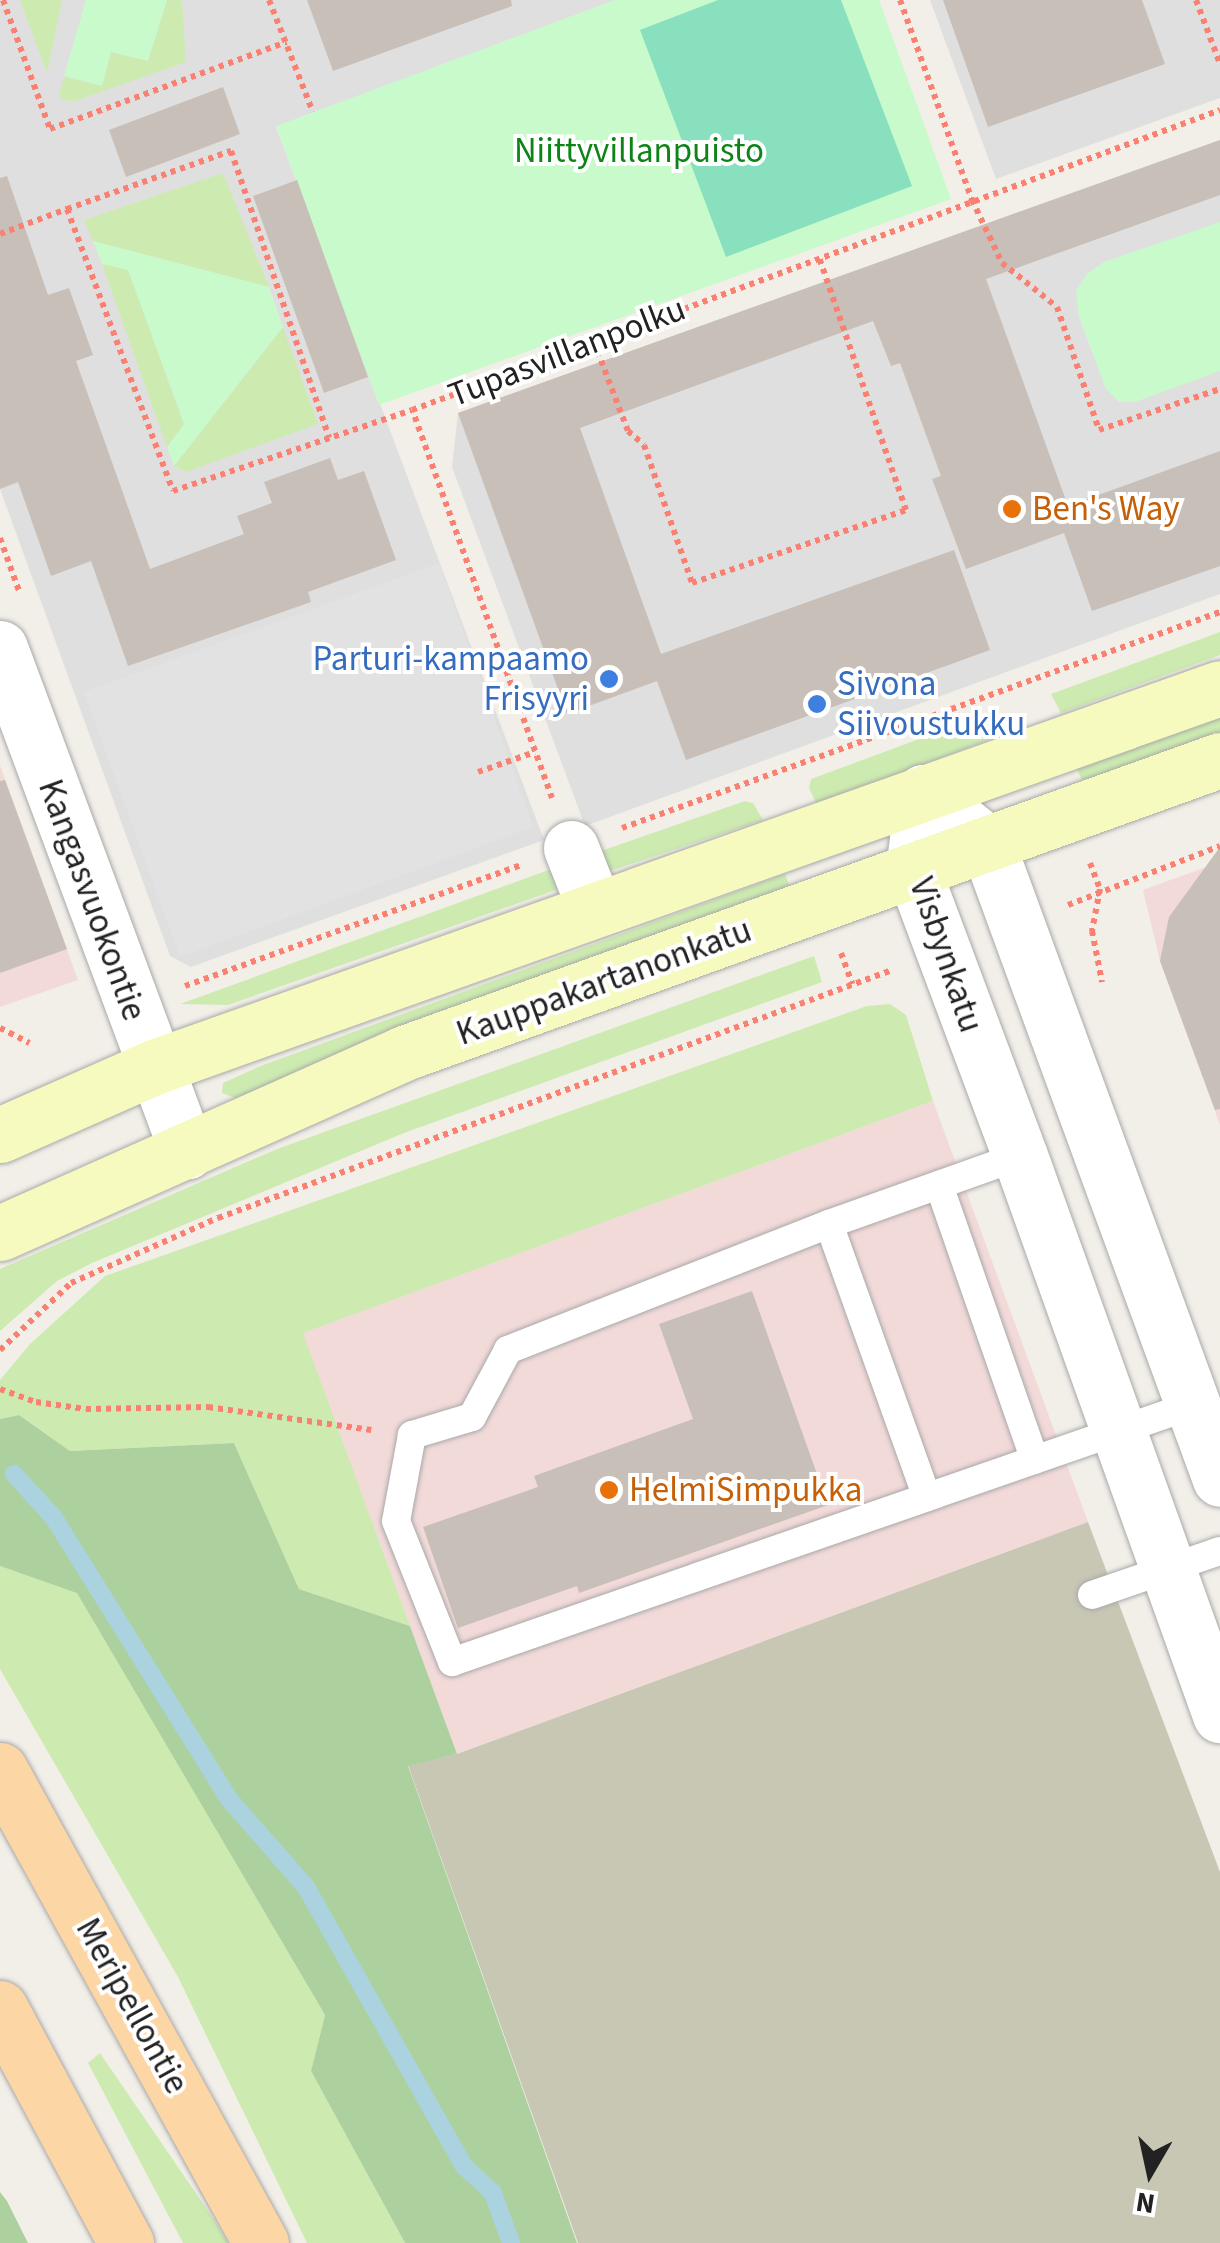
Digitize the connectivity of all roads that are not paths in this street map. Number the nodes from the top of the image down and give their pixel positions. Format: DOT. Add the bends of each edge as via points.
graph roads {
  1 [pos="0,648"];
  2 [pos="1220,688"];
  3 [pos="1220,760"];
  4 [pos="923,792"];
  5 [pos="987,843"];
  6 [pos="570,848"];
  7 [pos="913,870"];
  8 [pos="595,910"];
  9 [pos="154,1067"];
  10 [pos="0,1135"];
  11 [pos="187,1151"];
  12 [pos="1020,1156"];
  13 [pos="939,1185"];
  14 [pos="829,1224"];
  15 [pos="0,1233"];
  16 [pos="1193,1405"];
  17 [pos="1119,1430"];
  18 [pos="1035,1460"];
  19 [pos="1220,1479"];
  20 [pos="926,1497"];
  21 [pos="1220,1550"];
  22 [pos="1168,1568"];
  23 [pos="1092,1596"];
  24 [pos="1220,1715"];
  25 [pos="0,1770"];
  26 [pos="0,2008"];
  27 [pos="126,2243"];
  28 [pos="262,2243"];
  1 -- 9 [label="street, Kangasvuokontie"];
  2 -- 4 [label="main road, Kauppakartanonkatu"];
  3 -- 5 [label="main road, Kauppakartanonkatu"];
  4 -- 5 [label="street, Visbynkatu"];
  4 -- 7 [label="street, Visbynkatu"];
  4 -- 8 [label="main road, Kauppakartanonkatu"];
  5 -- 7 [label="main road, Kauppakartanonkatu"];
  5 -- 16 [label="street"];
  6 -- 8 [label="street"];
  7 -- 11 [label="main road, Kauppakartanonkatu" via="404,1054"];
  7 -- 12 [label="street, Visbynkatu"];
  8 -- 9 [label="main road, Kauppakartanonkatu"];
  9 -- 10 [label="main road, Kauppakartanonkatu"];
  9 -- 11 [label="street, Kangasvuokontie"];
  11 -- 15 [label="main road, Kauppakartanonkatu"];
  12 -- 13 [label="lane"];
  12 -- 17 [label="street, Visbynkatu"];
  13 -- 14 [label="lane"];
  13 -- 18 [label="lane"];
  14 -- 20 [label="lane"];
  14 -- 20 [label="lane" via="508,1350 472,1417 412,1435 396,1521 452,1662"];
  16 -- 17 [label="lane"];
  16 -- 19 [label="street"];
  17 -- 18 [label="lane"];
  17 -- 22 [label="street, Visbynkatu"];
  18 -- 20 [label="lane"];
  21 -- 22 [label="lane"];
  22 -- 23 [label="lane"];
  22 -- 24 [label="street, Visbynkatu"];
  25 -- 28 [label="main road, Meripellontie"];
  26 -- 27 [label="main road"];
}
